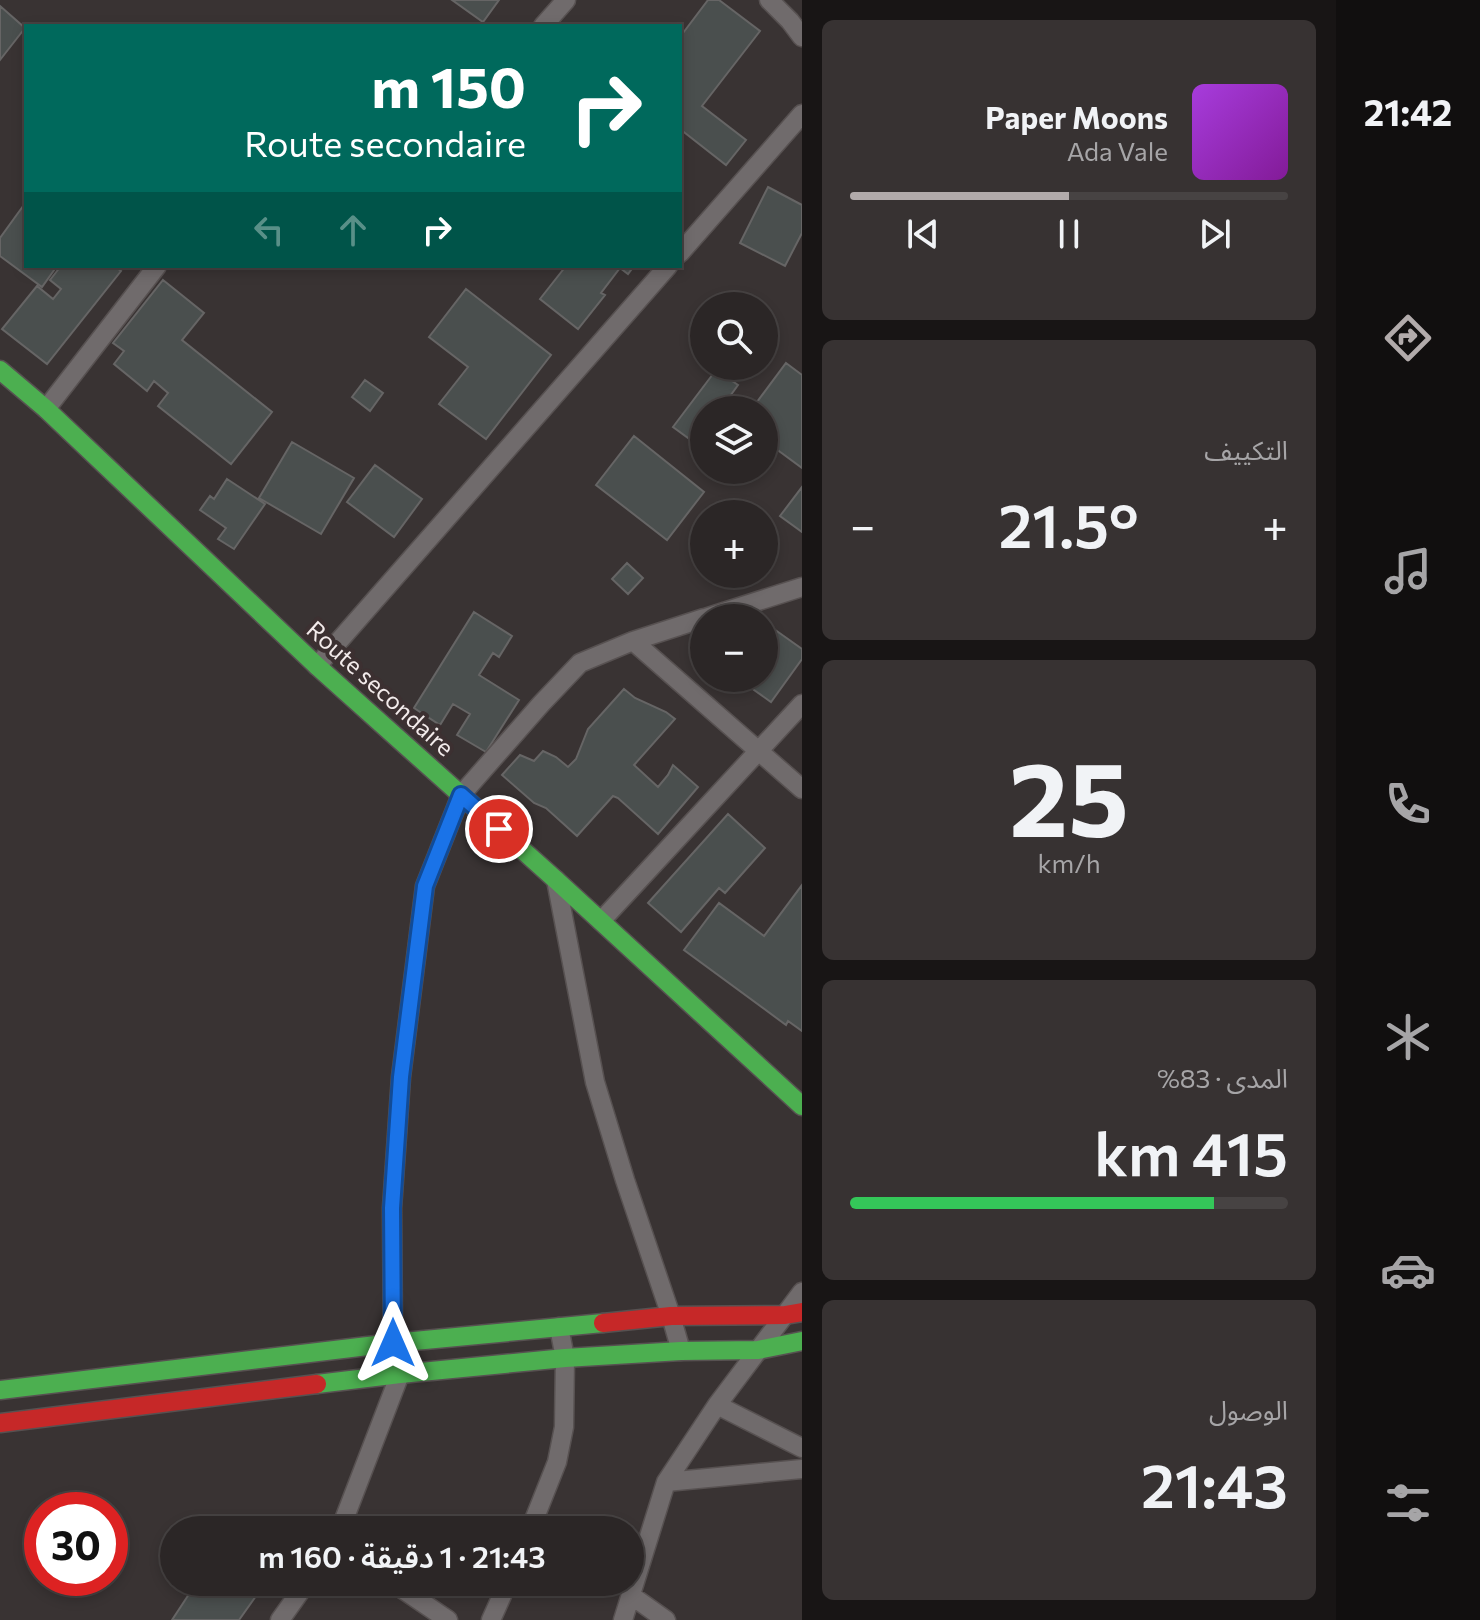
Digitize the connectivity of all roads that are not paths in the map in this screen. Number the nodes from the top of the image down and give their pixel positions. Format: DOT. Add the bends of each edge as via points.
graph roads {
  1 [pos="566,0"];
  2 [pos="769,0"];
  3 [pos="545,24"];
  4 [pos="802,37"];
  5 [pos="802,114"];
  6 [pos="682,251"];
  7 [pos="155,268"];
  8 [pos="666,268"];
  9 [pos="0,370"];
  10 [pos="46,409"];
  11 [pos="802,587"];
  12 [pos="748,604"];
  13 [pos="690,623"];
  14 [pos="633,641"];
  15 [pos="317,666"];
  16 [pos="802,704"];
  17 [pos="759,751"];
  18 [pos="802,789"];
  19 [pos="461,795"];
  20 [pos="556,880"];
  21 [pos="601,921"];
  22 [pos="802,1106"];
  23 [pos="802,1292"];
  24 [pos="794,1313"];
  25 [pos="671,1316"];
  26 [pos="559,1327"];
  27 [pos="802,1341"];
  28 [pos="393,1343"];
  29 [pos="758,1350"];
  30 [pos="681,1351"];
  31 [pos="565,1358"];
  32 [pos="400,1374"];
  33 [pos="0,1390"];
  34 [pos="717,1405"];
  35 [pos="0,1423"];
  36 [pos="802,1448"];
  37 [pos="802,1469"];
  38 [pos="666,1482"];
  39 [pos="345,1516"];
  40 [pos="536,1516"];
  41 [pos="644,1556"];
  42 [pos="297,1596"];
  43 [pos="411,1596"];
  44 [pos="502,1596"];
  45 [pos="632,1596"];
  46 [pos="442,1618"];
  47 [pos="280,1620"];
  48 [pos="491,1620"];
  49 [pos="623,1620"];
  50 [pos="666,1620"];
  1 -- 3 [label="street"];
  2 -- 4 [label="street"];
  5 -- 6 [label="street"];
  7 -- 10 [label="street"];
  8 -- 15 [label="street"];
  9 -- 10 [label="street, Route secondaire"];
  10 -- 15 [label="street, Route secondaire"];
  11 -- 12 [label="street"];
  13 -- 14 [label="street"];
  14 -- 17 [label="street"];
  14 -- 19 [label="street" via="580,663"];
  15 -- 19 [label="street, Route secondaire"];
  16 -- 17 [label="street"];
  17 -- 18 [label="street"];
  17 -- 21 [label="street"];
  19 -- 20 [label="street, Route secondaire"];
  19 -- 28 [label="street" via="425,886 401,1077 392,1208"];
  20 -- 21 [label="street, Route secondaire"];
  20 -- 25 [label="street" via="595,1082"];
  21 -- 22 [label="street, Route secondaire"];
  23 -- 24 [label="street"];
  24 -- 25 [label="street"];
  24 -- 29 [label="street"];
  25 -- 26 [label="street"];
  25 -- 30 [label="street"];
  26 -- 28 [label="street"];
  26 -- 31 [label="street"];
  27 -- 29 [label="street"];
  28 -- 32 [label="street"];
  28 -- 33 [label="street"];
  29 -- 30 [label="street"];
  29 -- 34 [label="street"];
  30 -- 31 [label="street"];
  31 -- 32 [label="street"];
  31 -- 40 [label="street" via="564,1427"];
  32 -- 35 [label="street"];
  32 -- 39 [label="street"];
  34 -- 36 [label="street"];
  34 -- 38 [label="street"];
  37 -- 38 [label="street"];
  38 -- 41 [label="street"];
  42 -- 47 [label="street"];
  43 -- 46 [label="street"];
  44 -- 48 [label="street"];
  45 -- 49 [label="street"];
  45 -- 50 [label="street"];
}
